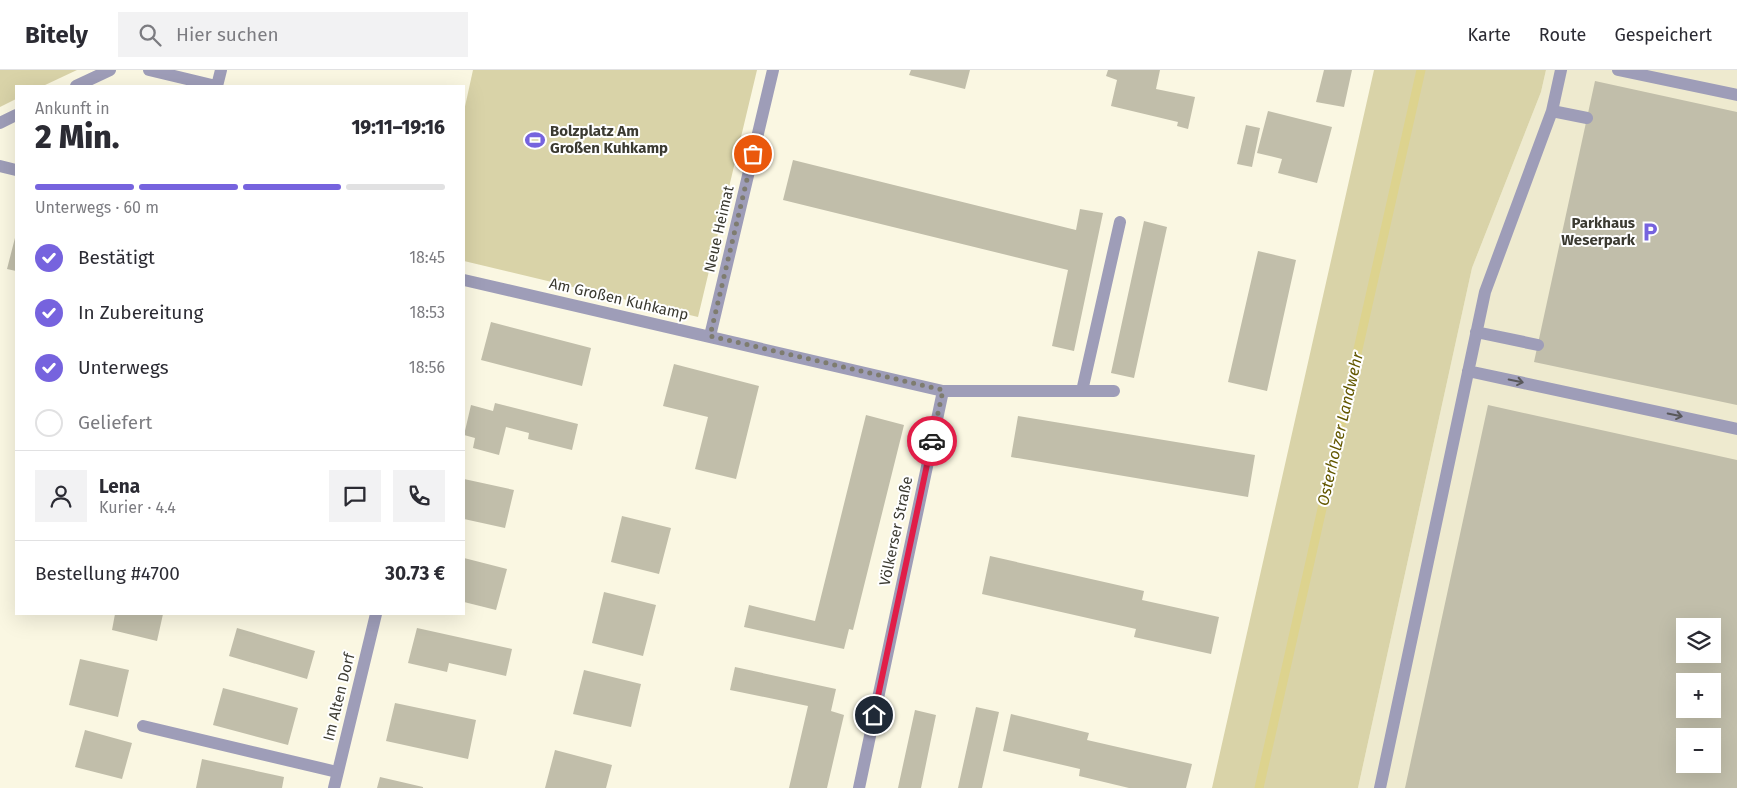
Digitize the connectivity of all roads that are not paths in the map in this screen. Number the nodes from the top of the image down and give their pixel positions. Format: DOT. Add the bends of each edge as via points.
graph roads {
  1 [pos="110,70"];
  2 [pos="149,70"];
  3 [pos="221,70"];
  4 [pos="773,70"];
  5 [pos="1561,70"];
  6 [pos="1618,70"];
  7 [pos="186,79"];
  8 [pos="78,85"];
  9 [pos="174,85"];
  10 [pos="213,85"];
  11 [pos="217,85"];
  12 [pos="1737,95"];
  13 [pos="1552,111"];
  14 [pos="15,116"];
  15 [pos="1587,118"];
  16 [pos="0,123"];
  17 [pos="1120,222"];
  18 [pos="465,280"];
  19 [pos="1476,332"];
  20 [pos="710,336"];
  21 [pos="1538,346"];
  22 [pos="1468,371"];
  23 [pos="943,390"];
  24 [pos="1082,390"];
  25 [pos="1114,390"];
  26 [pos="1737,429"];
  27 [pos="376,615"];
  28 [pos="143,726"];
  29 [pos="337,772"];
  30 [pos="334,788"];
  31 [pos="859,788"];
  32 [pos="1380,788"];
  1 -- 8 [label="street"];
  2 -- 7 [label="street"];
  3 -- 11 [label="street"];
  4 -- 20 [label="street, Neue Heimat"];
  5 -- 13 [label="street"];
  6 -- 12 [label="street"];
  7 -- 9 [label="street"];
  7 -- 10 [label="street"];
  13 -- 15 [label="street"];
  13 -- 19 [label="street" via="1485,292"];
  14 -- 16 [label="street"];
  17 -- 24 [label="street"];
  18 -- 20 [label="street, Am Großen Kuhkamp"];
  19 -- 21 [label="street"];
  19 -- 22 [label="street"];
  20 -- 23 [label="street, Am Großen Kuhkamp"];
  22 -- 26 [label="street, one-way"];
  22 -- 32 [label="street"];
  23 -- 24 [label="street"];
  23 -- 31 [label="street, Völkerser Straße"];
  24 -- 25 [label="street"];
  27 -- 29 [label="street, Im Alten Dorf"];
  28 -- 29 [label="street"];
  29 -- 30 [label="street, Im Alten Dorf"];
}
